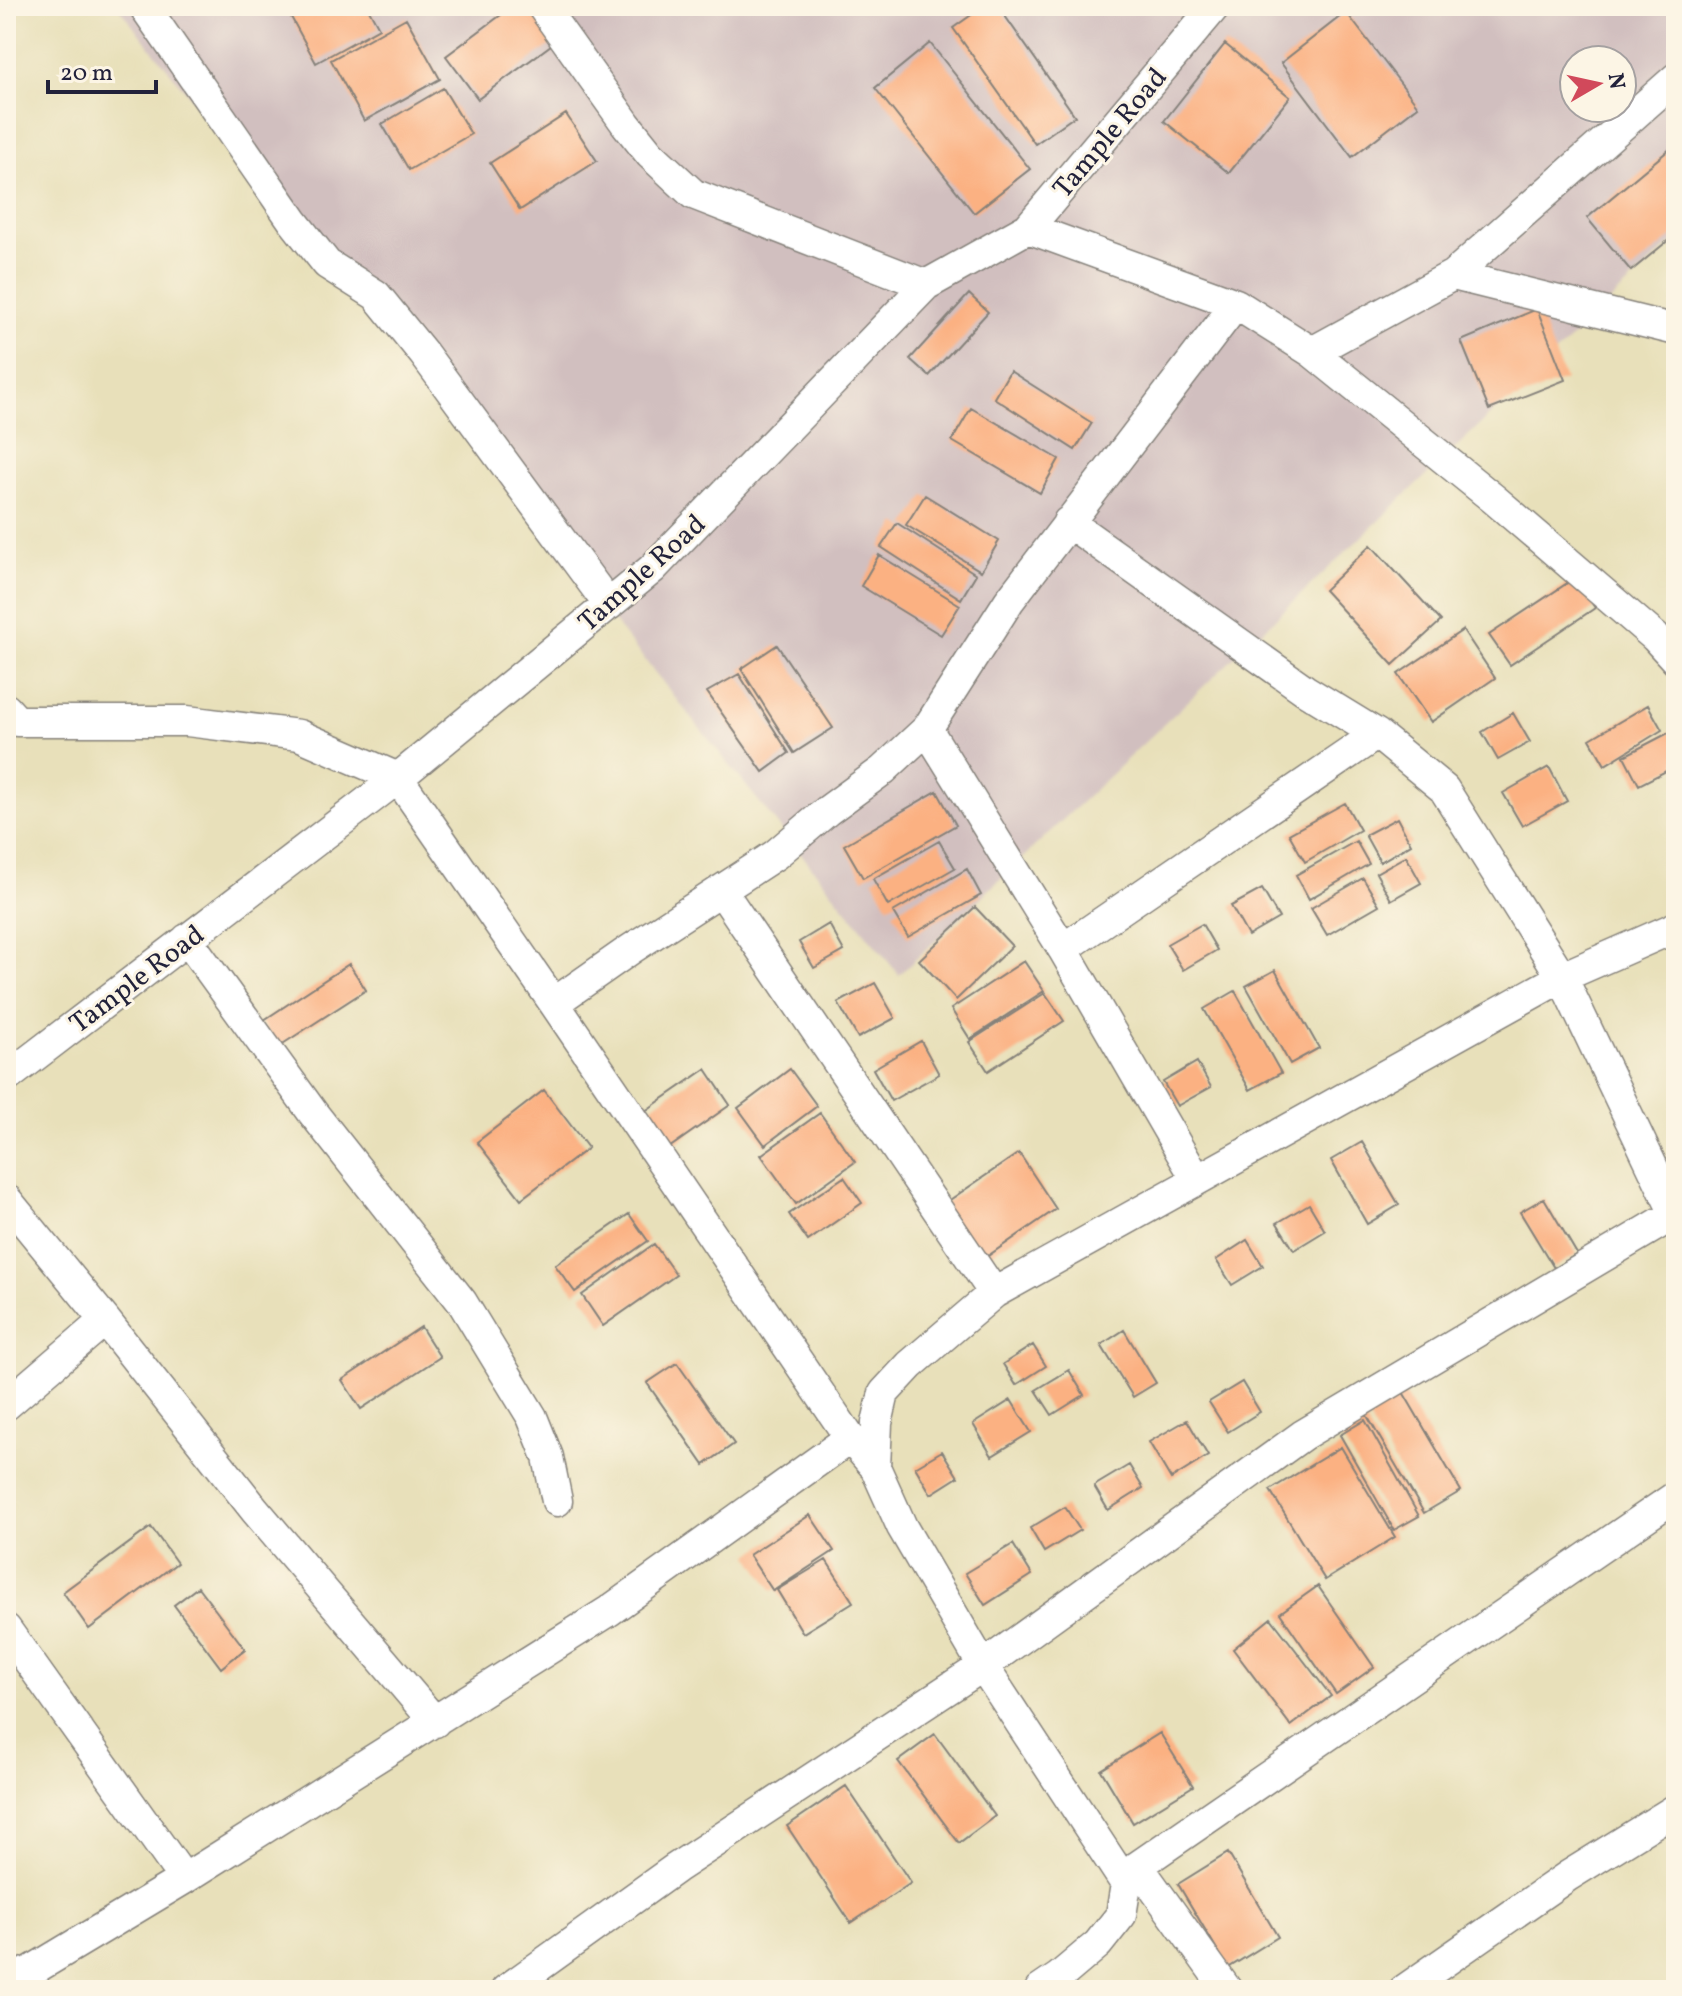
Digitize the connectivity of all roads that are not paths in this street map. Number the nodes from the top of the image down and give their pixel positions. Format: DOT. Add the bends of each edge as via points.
graph roads {
  1 [pos="542,6"];
  2 [pos="1215,6"];
  3 [pos="150,8"];
  4 [pos="1676,78"];
  5 [pos="1028,228"];
  6 [pos="1453,275"];
  7 [pos="926,285"];
  8 [pos="1236,304"];
  9 [pos="1676,330"];
  10 [pos="1312,352"];
  11 [pos="1068,522"];
  12 [pos="609,605"];
  13 [pos="1666,633"];
  14 [pos="1676,660"];
  15 [pos="10,720"];
  16 [pos="927,729"];
  17 [pos="1377,734"];
  18 [pos="398,778"];
  19 [pos="721,890"];
  20 [pos="1676,927"];
  21 [pos="187,939"];
  22 [pos="1063,949"];
  23 [pos="1562,977"];
  24 [pos="554,1003"];
  25 [pos="6,1078"];
  26 [pos="1197,1180"];
  27 [pos="6,1199"];
  28 [pos="1676,1215"];
  29 [pos="994,1293"];
  30 [pos="105,1320"];
  31 [pos="6,1405"];
  32 [pos="850,1438"];
  33 [pos="875,1467"];
  34 [pos="1676,1496"];
  35 [pos="557,1501"];
  36 [pos="6,1629"];
  37 [pos="983,1666"];
  38 [pos="435,1722"];
  39 [pos="1676,1809"];
  40 [pos="1132,1875"];
  41 [pos="184,1879"];
  42 [pos="6,1980"];
  43 [pos="506,1990"];
  44 [pos="1040,1990"];
  45 [pos="1227,1990"];
  46 [pos="1404,1990"];
  1 -- 7 [label="street" via="650,154 693,194"];
  2 -- 5 [label="street, Tample Road"];
  3 -- 12 [label="street" via="293,221 327,264 376,295"];
  4 -- 6 [label="street"];
  5 -- 7 [label="street, Tample Road"];
  5 -- 8 [label="street"];
  6 -- 9 [label="street"];
  6 -- 10 [label="street"];
  7 -- 12 [label="street, Tample Road" via="652,569"];
  8 -- 10 [label="street"];
  8 -- 11 [label="street"];
  10 -- 13 [label="street"];
  11 -- 16 [label="street" via="1009,601"];
  11 -- 17 [label="street" via="1305,690"];
  12 -- 18 [label="street, Tample Road"];
  13 -- 14 [label="street"];
  15 -- 18 [label="street" via="187,721 299,735"];
  16 -- 19 [label="street" via="775,855"];
  16 -- 22 [label="street"];
  17 -- 22 [label="street"];
  17 -- 23 [label="street" via="1444,789"];
  18 -- 21 [label="street, Tample Road"];
  18 -- 24 [label="street"];
  19 -- 24 [label="street"];
  19 -- 29 [label="street"];
  20 -- 23 [label="street"];
  21 -- 25 [label="street, Tample Road"];
  21 -- 35 [label="street" via="313,1113 462,1302 532,1417"];
  22 -- 26 [label="street"];
  23 -- 26 [label="street"];
  23 -- 28 [label="street"];
  24 -- 32 [label="street"];
  26 -- 29 [label="street"];
  27 -- 30 [label="street"];
  28 -- 37 [label="street" via="1303,1435"];
  29 -- 33 [label="street" via="884,1393"];
  30 -- 31 [label="street"];
  30 -- 38 [label="street" via="255,1510"];
  32 -- 33 [label="street"];
  32 -- 38 [label="street" via="609,1611"];
  33 -- 37 [label="street" via="902,1527"];
  34 -- 40 [label="street"];
  36 -- 41 [label="street"];
  37 -- 40 [label="street"];
  37 -- 43 [label="street" via="676,1868"];
  38 -- 41 [label="street"];
  39 -- 46 [label="street" via="1568,1876"];
  40 -- 44 [label="street" via="1121,1915 1098,1944"];
  40 -- 45 [label="street"];
  41 -- 42 [label="street" via="31,1971"];
}
